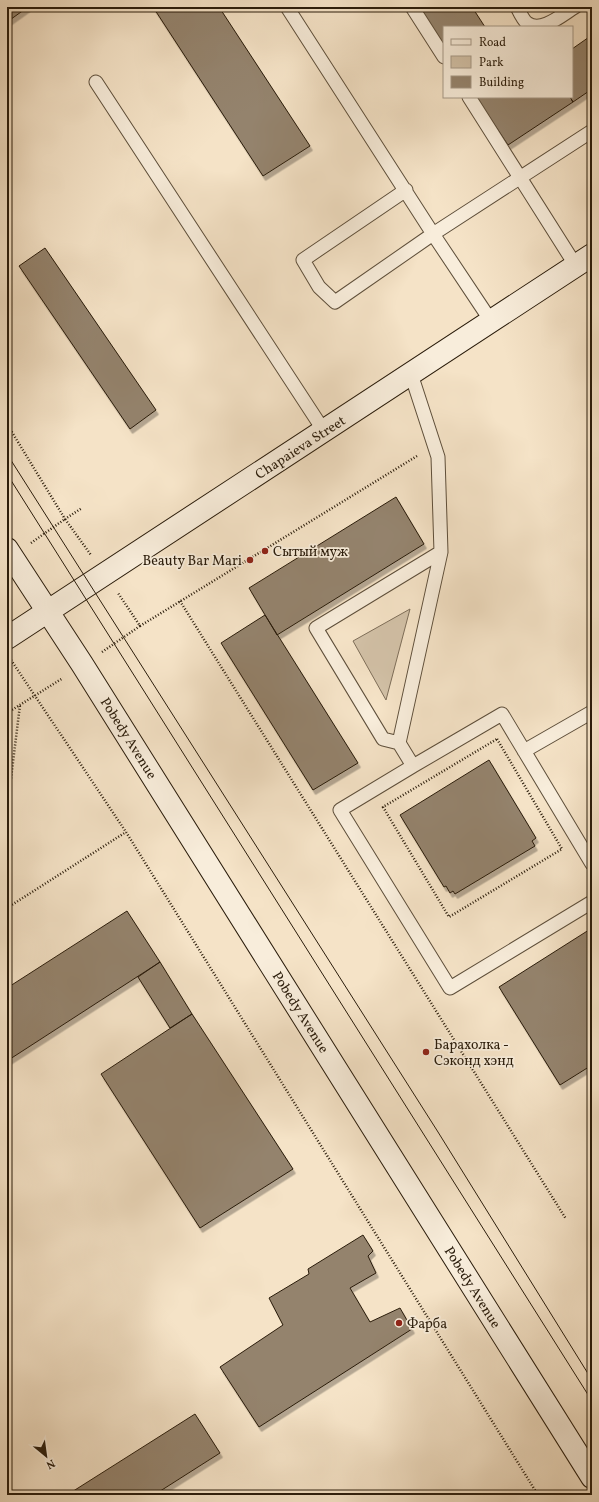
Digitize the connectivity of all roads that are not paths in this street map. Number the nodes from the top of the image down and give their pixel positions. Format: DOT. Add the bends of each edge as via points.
graph roads {
  1 [pos="287,7"];
  2 [pos="412,7"];
  3 [pos="516,7"];
  4 [pos="574,7"];
  5 [pos="534,26"];
  6 [pos="541,26"];
  7 [pos="443,55"];
  8 [pos="96,82"];
  9 [pos="470,98"];
  10 [pos="592,132"];
  11 [pos="521,178"];
  12 [pos="406,190"];
  13 [pos="433,234"];
  14 [pos="584,260"];
  15 [pos="491,321"];
  16 [pos="411,374"];
  17 [pos="324,431"];
  18 [pos="441,552"];
  19 [pos="9,553"];
  20 [pos="47,613"];
  21 [pos="7,638"];
  22 [pos="592,712"];
  23 [pos="399,743"];
  24 [pos="524,751"];
  25 [pos="413,766"];
  26 [pos="592,864"];
  27 [pos="592,902"];
  28 [pos="592,1477"];
  1 -- 12 [label="lane"];
  2 -- 7 [label="lane"];
  3 -- 5 [label="lane" via="527,23"];
  4 -- 6 [label="lane"];
  8 -- 17 [label="lane"];
  9 -- 11 [label="lane"];
  10 -- 11 [label="lane"];
  11 -- 13 [label="lane"];
  11 -- 14 [label="lane"];
  12 -- 13 [label="lane"];
  12 -- 13 [label="lane" via="303,260 319,287 335,302"];
  13 -- 15 [label="lane"];
  14 -- 15 [label="main road, Chapaieva Street"];
  15 -- 16 [label="main road, Chapaieva Street"];
  16 -- 17 [label="main road, Chapaieva Street"];
  16 -- 18 [label="lane" via="438,457"];
  17 -- 20 [label="main road, Chapaieva Street"];
  18 -- 23 [label="lane"];
  18 -- 23 [label="lane" via="316,628 383,739"];
  19 -- 20 [label="main road, Pobedy Avenue"];
  20 -- 21 [label="main road, Chapaieva Street"];
  20 -- 28 [label="main road, Pobedy Avenue" via="82,664"];
  22 -- 24 [label="lane"];
  23 -- 25 [label="lane"];
  24 -- 25 [label="lane" via="502,714"];
  24 -- 26 [label="lane"];
  25 -- 27 [label="lane" via="340,810 450,988"];
}
